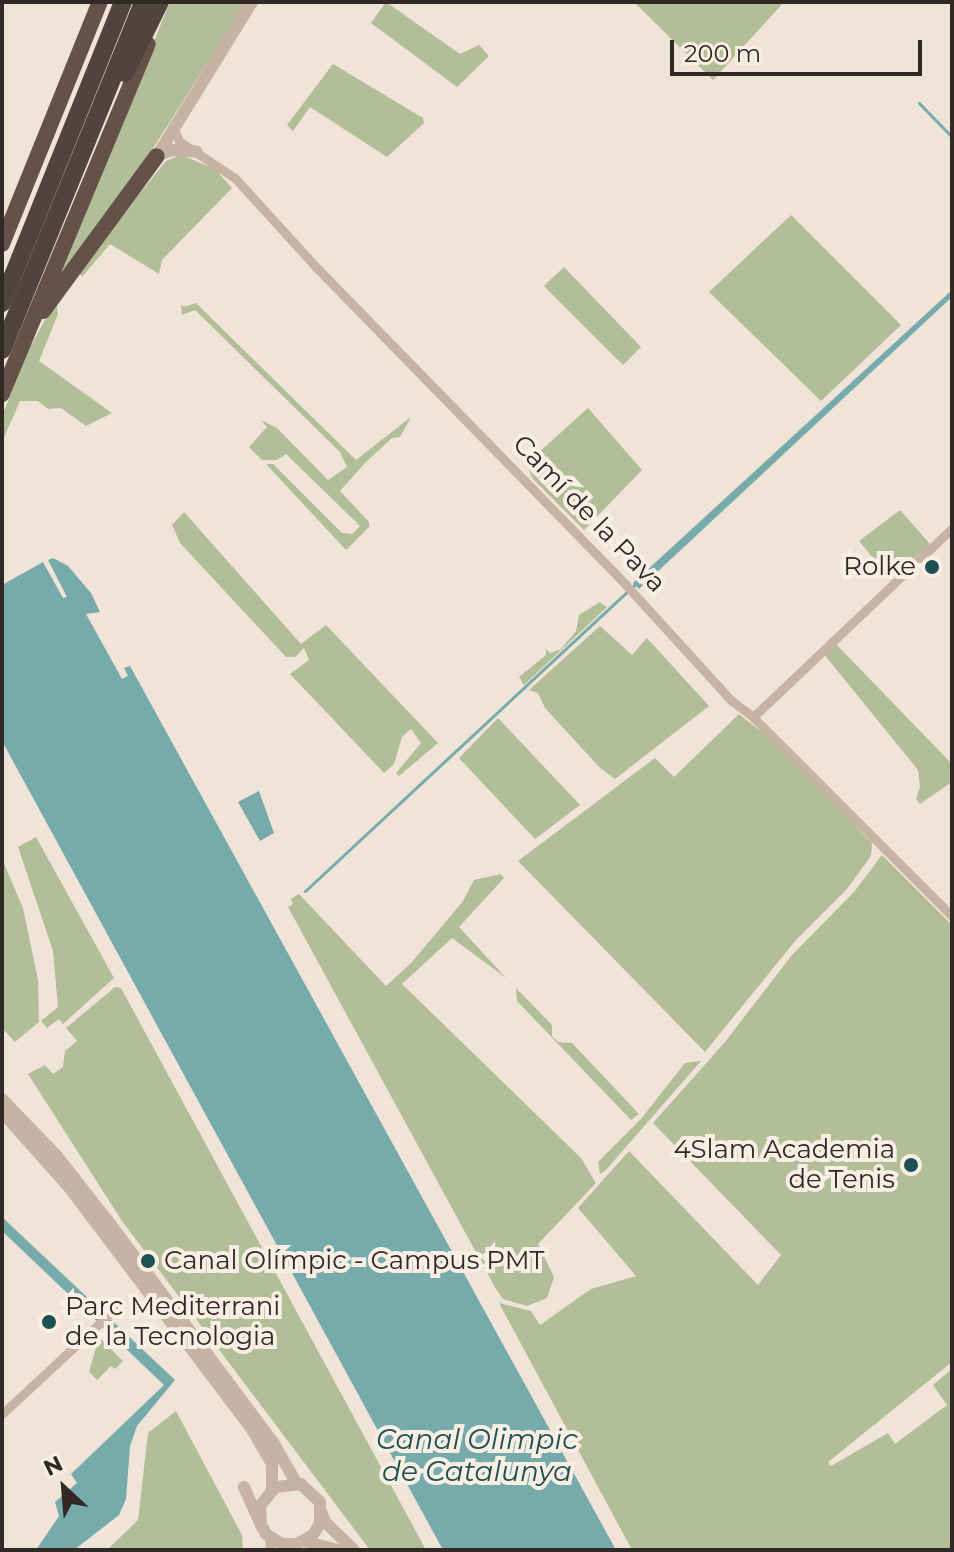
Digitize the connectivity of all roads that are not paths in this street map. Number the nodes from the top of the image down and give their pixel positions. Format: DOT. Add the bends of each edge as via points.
graph roads {
  1 [pos="100,2"];
  2 [pos="123,2"];
  3 [pos="143,2"];
  4 [pos="163,2"];
  5 [pos="252,2"];
  6 [pos="175,124"];
  7 [pos="193,150"];
  8 [pos="157,156"];
  9 [pos="62,197"];
  10 [pos="2,244"];
  11 [pos="2,303"];
  12 [pos="24,339"];
  13 [pos="2,350"];
  14 [pos="2,394"];
  15 [pos="952,528"];
  16 [pos="753,717"];
  17 [pos="952,916"];
  18 [pos="2,1099"];
  19 [pos="2,1112"];
  20 [pos="114,1310"];
  21 [pos="2,1414"];
  22 [pos="297,1484"];
  23 [pos="269,1492"];
  24 [pos="322,1513"];
  25 [pos="261,1525"];
  26 [pos="304,1541"];
  27 [pos="269,1543"];
  28 [pos="282,1548"];
  29 [pos="338,1550"];
  30 [pos="354,1550"];
  1 -- 10 [label="highway"];
  2 -- 11 [label="highway"];
  3 -- 9 [label="highway"];
  4 -- 9 [label="highway"];
  4 -- 12 [label="highway"];
  5 -- 6 [label="street"];
  6 -- 7 [label="street, Camí de la Pava" via="179,141"];
  6 -- 8 [label="street"];
  7 -- 8 [label="street"];
  7 -- 16 [label="street, Camí de la Pava" via="235,178 732,701"];
  8 -- 12 [label="highway"];
  9 -- 13 [label="highway"];
  12 -- 14 [label="highway"];
  15 -- 16 [label="street"];
  16 -- 17 [label="street, Camí de la Pava"];
  18 -- 22 [label="street" via="56,1155 111,1225 273,1442"];
  19 -- 23 [label="street" via="68,1186 253,1431 272,1464"];
  20 -- 21 [label="street"];
  22 -- 23 [label="street"];
  22 -- 24 [label="street" via="310,1489"];
  23 -- 25 [label="street" via="260,1506"];
  23 -- 25 [label="street" via="255,1496 244,1487"];
  24 -- 26 [label="street" via="317,1530"];
  24 -- 30 [label="street"];
  25 -- 27 [label="street"];
  26 -- 28 [label="street"];
  26 -- 29 [label="street"];
  27 -- 28 [label="street"];
}
